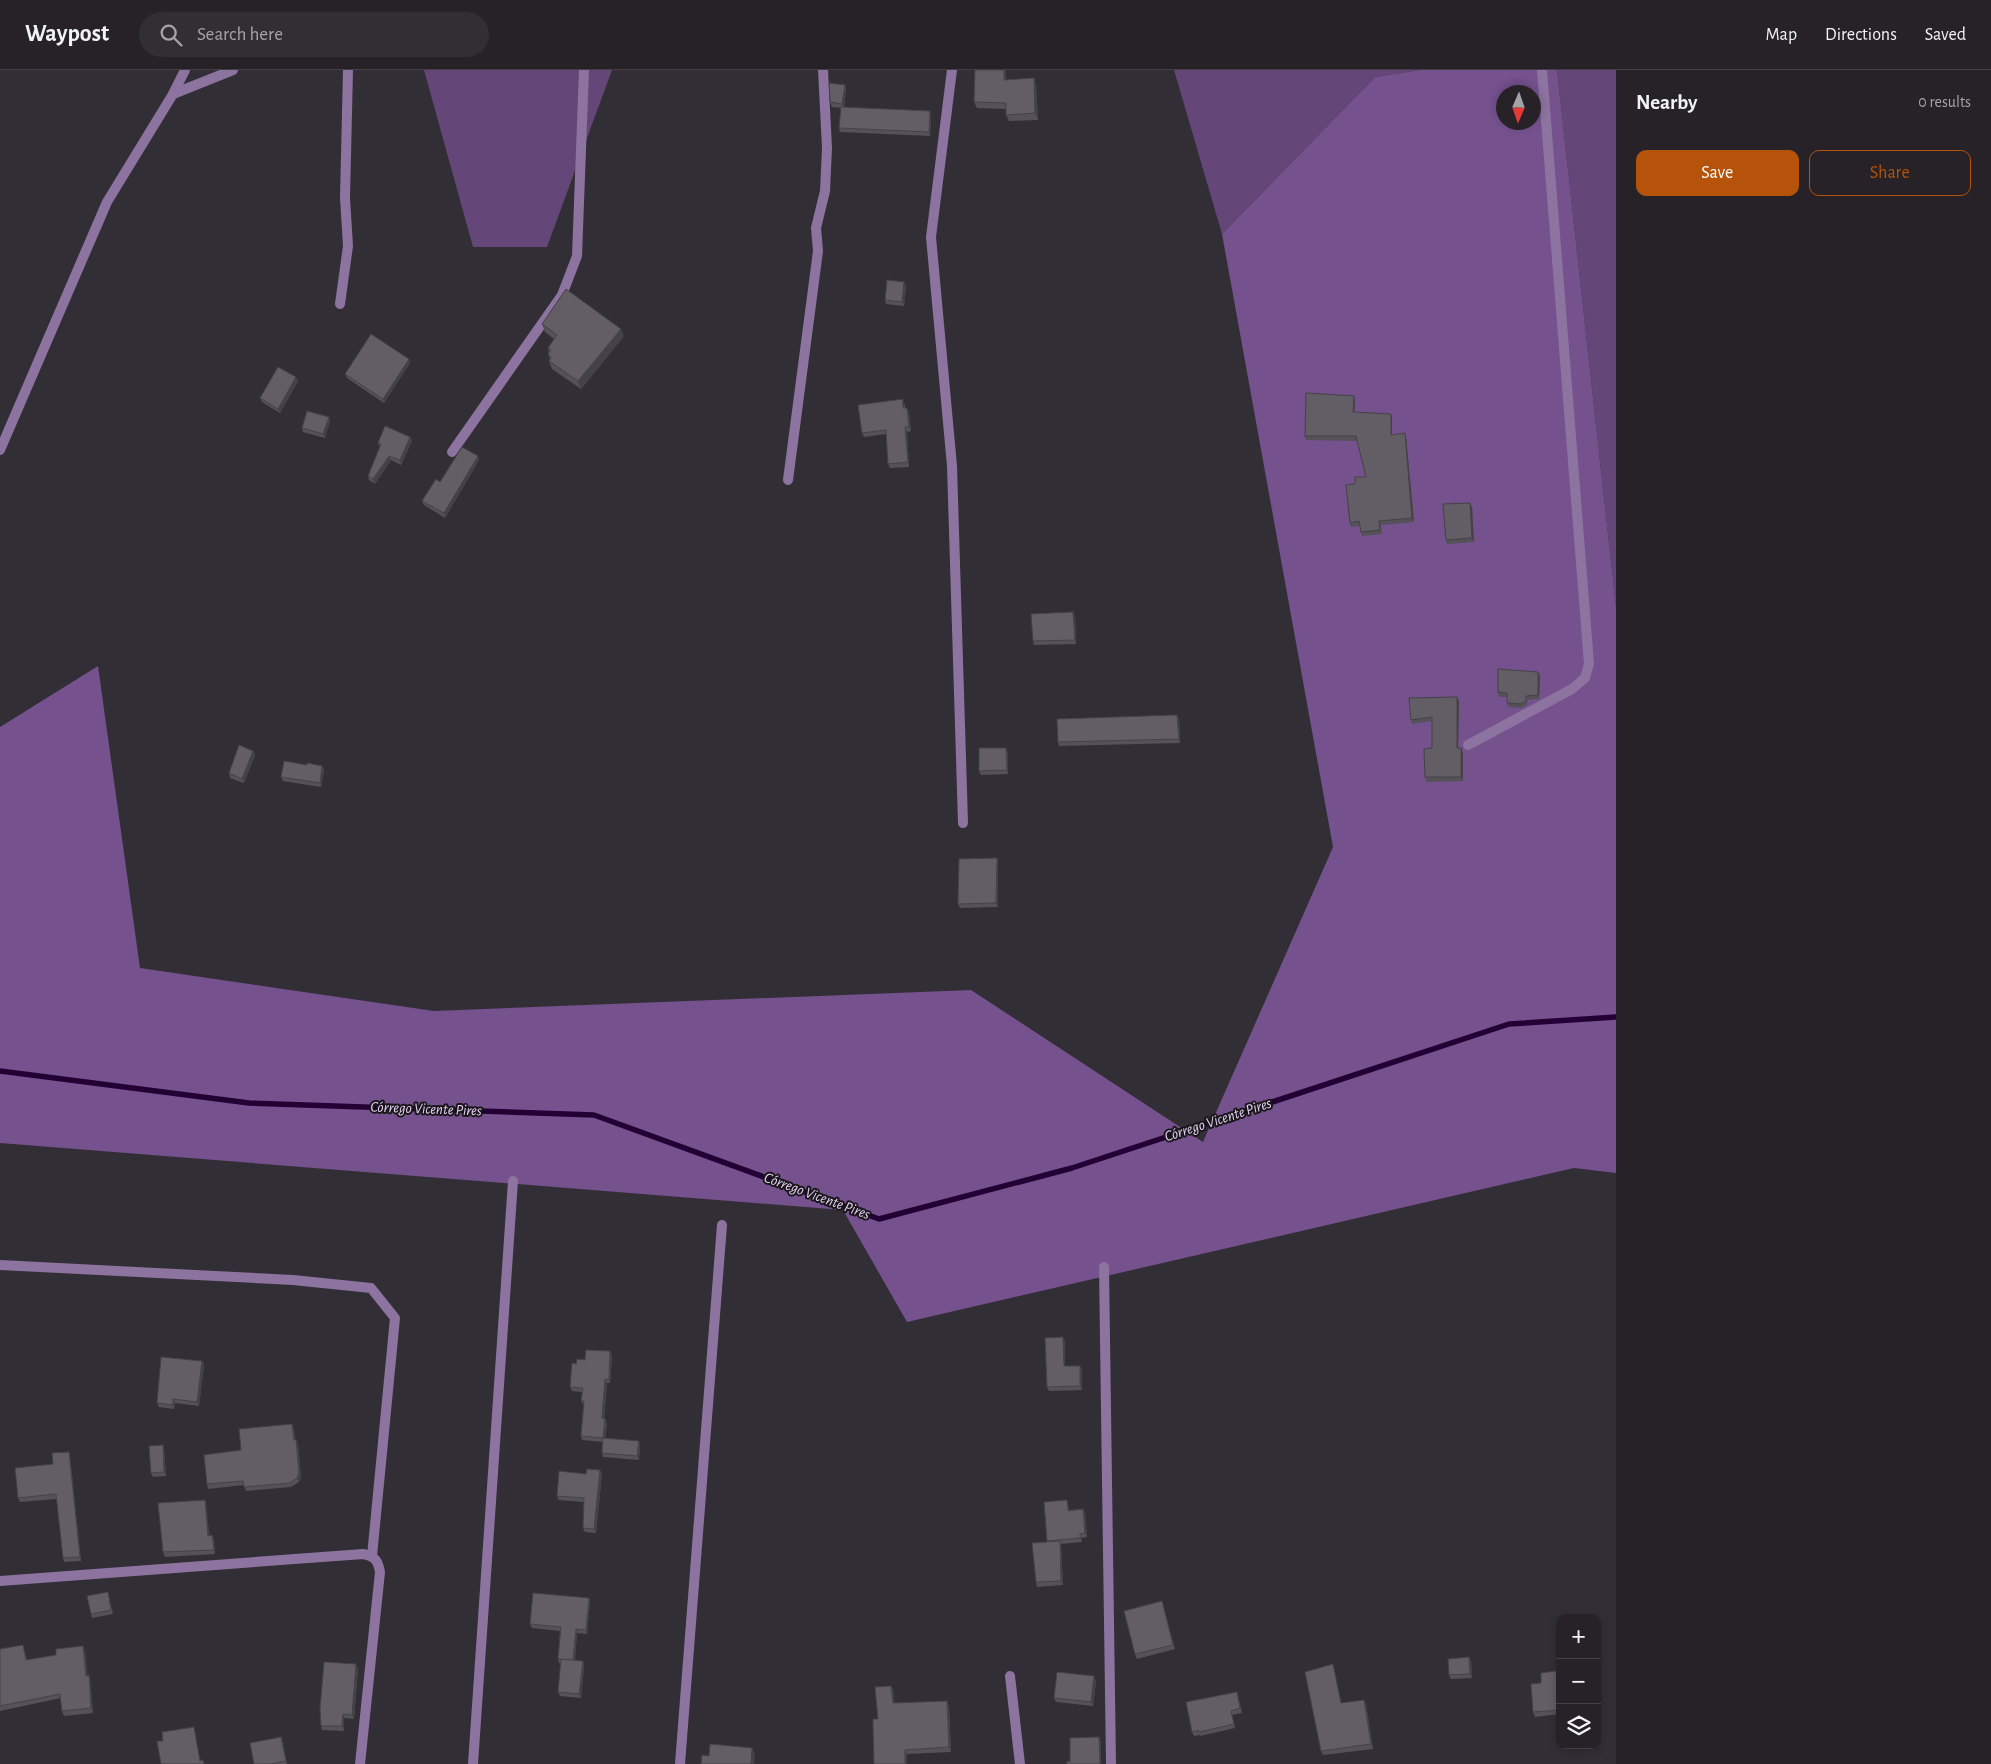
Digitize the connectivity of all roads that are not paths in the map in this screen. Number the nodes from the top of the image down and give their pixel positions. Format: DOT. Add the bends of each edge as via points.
graph roads {
  1 [pos="185,70"];
  2 [pos="233,70"];
  3 [pos="348,70"];
  4 [pos="584,70"];
  5 [pos="822,70"];
  6 [pos="952,70"];
  7 [pos="1542,70"];
  8 [pos="173,94"];
  9 [pos="340,304"];
  10 [pos="0,450"];
  11 [pos="452,452"];
  12 [pos="788,480"];
  13 [pos="1468,745"];
  14 [pos="963,823"];
  15 [pos="512,1181"];
  16 [pos="722,1225"];
  17 [pos="0,1265"];
  18 [pos="1104,1267"];
  19 [pos="372,1556"];
  20 [pos="0,1581"];
  21 [pos="1010,1676"];
  22 [pos="360,1764"];
  23 [pos="473,1764"];
  24 [pos="680,1764"];
  25 [pos="1020,1764"];
  26 [pos="1111,1764"];
  1 -- 8 [label="street"];
  2 -- 8 [label="street"];
  3 -- 9 [label="street" via="345,198 348,246"];
  4 -- 11 [label="street" via="577,256 562,295"];
  5 -- 12 [label="street" via="827,148 825,191 816,228 818,251"];
  6 -- 14 [label="street" via="931,237 952,466"];
  7 -- 13 [label="street" via="1589,664 1585,678 1572,689"];
  8 -- 10 [label="street" via="107,202"];
  15 -- 23 [label="street"];
  16 -- 24 [label="street"];
  17 -- 19 [label="street" via="293,1280 371,1288 396,1318"];
  18 -- 26 [label="street"];
  19 -- 20 [label="street" via="362,1554"];
  19 -- 22 [label="street" via="379,1563 380,1572"];
  21 -- 25 [label="street"];
}
